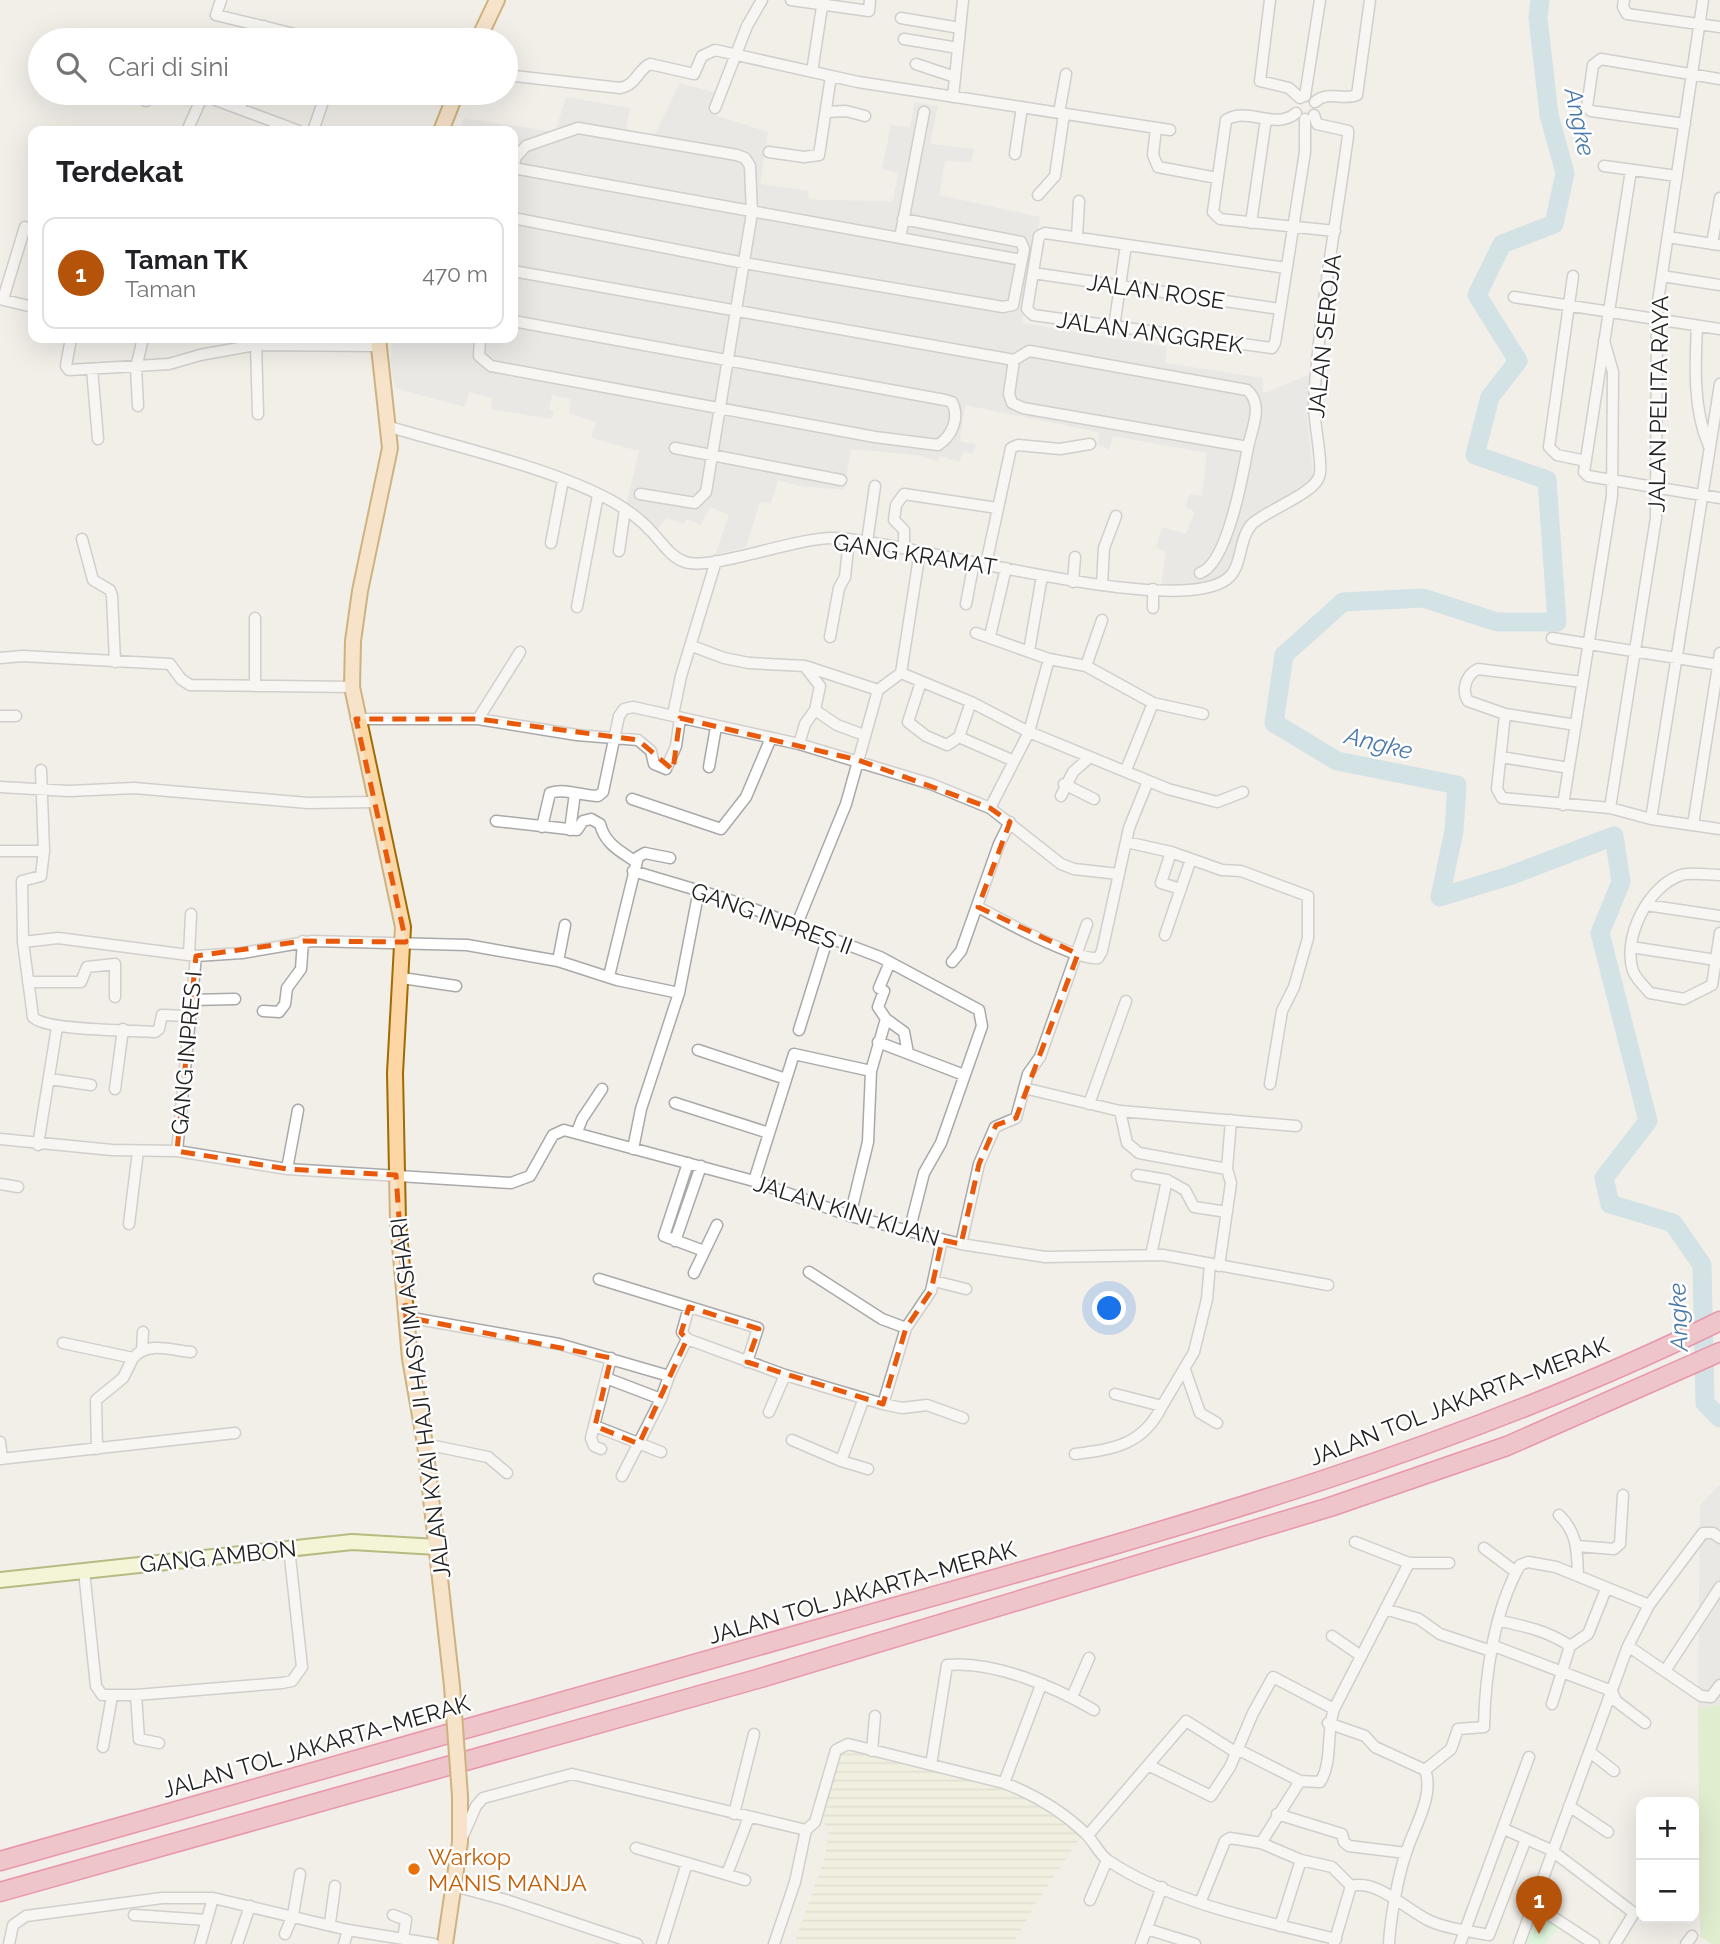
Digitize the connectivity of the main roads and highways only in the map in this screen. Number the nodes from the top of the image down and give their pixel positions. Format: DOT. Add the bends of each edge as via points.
graph roads {
  1 [pos="497,0"];
  2 [pos="484,28"];
  3 [pos="451,105"];
  4 [pos="443,126"];
  5 [pos="378,343"];
  6 [pos="1720,1321"];
  7 [pos="1720,1352"];
  8 [pos="0,1861"];
  9 [pos="0,1892"];
  10 [pos="445,1944"];
  1 -- 2 [label="main road"];
  3 -- 4 [label="main road"];
  5 -- 10 [label="main road, JALAN KYAI HAJI HASYIM ASHARI, bridge" via="390,427 387,467 359,591 352,687 404,942 395,1073 396,1175 406,1317 437,1548 460,1796 460,1842"];
  6 -- 8 [label="highway, JALAN TOL JAKARTA–MERAK" via="1659,1351 1411,1451 1178,1527"];
  7 -- 9 [label="highway" via="1507,1446 1329,1507 757,1679"];
}
